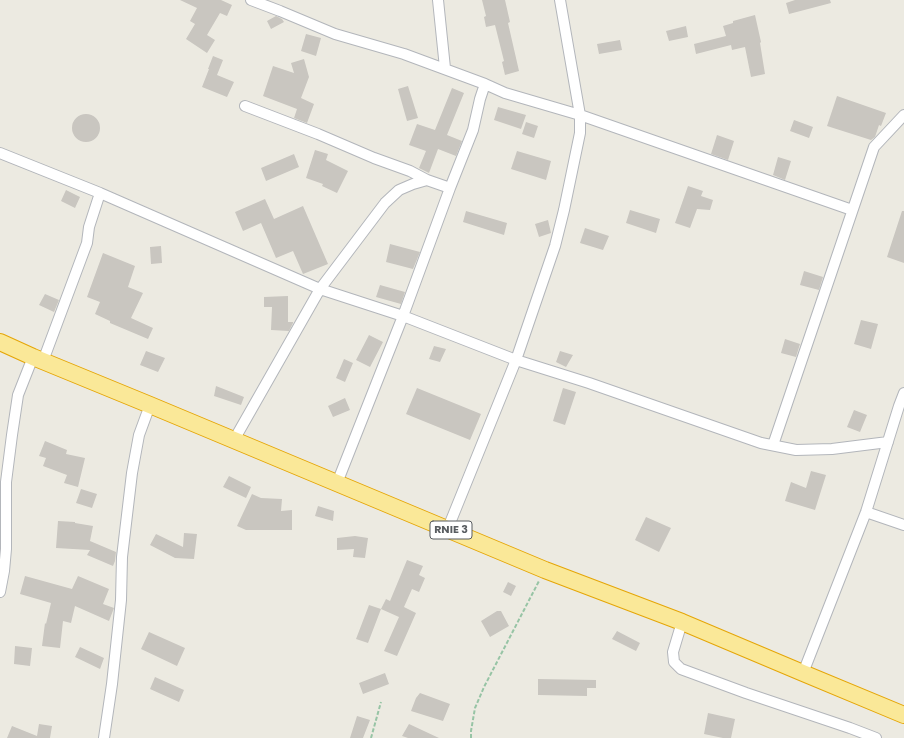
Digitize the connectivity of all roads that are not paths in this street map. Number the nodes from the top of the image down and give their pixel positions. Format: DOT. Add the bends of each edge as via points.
graph roads {
  1 [pos="250,0"];
  2 [pos="438,0"];
  3 [pos="560,0"];
  4 [pos="444,68"];
  5 [pos="485,84"];
  6 [pos="245,106"];
  7 [pos="580,115"];
  8 [pos="904,115"];
  9 [pos="0,153"];
  10 [pos="427,180"];
  11 [pos="450,188"];
  12 [pos="100,193"];
  13 [pos="852,210"];
  14 [pos="320,288"];
  15 [pos="404,316"];
  16 [pos="0,342"];
  17 [pos="38,359"];
  18 [pos="516,360"];
  19 [pos="904,393"];
  20 [pos="150,405"];
  21 [pos="901,407"];
  22 [pos="234,440"];
  23 [pos="888,442"];
  24 [pos="773,445"];
  25 [pos="337,483"];
  26 [pos="866,512"];
  27 [pos="904,525"];
  28 [pos="448,528"];
  29 [pos="0,592"];
  30 [pos="682,622"];
  31 [pos="803,673"];
  32 [pos="904,715"];
  33 [pos="850,728"];
  34 [pos="104,738"];
  35 [pos="846,738"];
  36 [pos="876,738"];
  1 -- 4 [label="street" via="335,34"];
  2 -- 4 [label="street"];
  3 -- 7 [label="street"];
  4 -- 5 [label="street"];
  5 -- 7 [label="street" via="505,93"];
  5 -- 11 [label="street" via="474,130"];
  6 -- 10 [label="street"];
  7 -- 13 [label="street"];
  7 -- 18 [label="street" via="580,133 564,210"];
  8 -- 13 [label="street" via="874,147"];
  9 -- 12 [label="street"];
  10 -- 11 [label="street"];
  10 -- 14 [label="street" via="399,190 385,203"];
  11 -- 15 [label="street"];
  12 -- 14 [label="street"];
  12 -- 17 [label="street" via="89,227 87,243"];
  13 -- 24 [label="street"];
  14 -- 15 [label="street"];
  14 -- 22 [label="street"];
  15 -- 18 [label="street"];
  15 -- 25 [label="street"];
  16 -- 17 [label="highway, RNIE 3"];
  17 -- 20 [label="highway, RNIE 3"];
  17 -- 29 [label="street" via="18,395 6,482 6,548"];
  18 -- 24 [label="street"];
  18 -- 28 [label="street"];
  19 -- 21 [label="street"];
  20 -- 22 [label="highway, RNIE 3"];
  20 -- 34 [label="street" via="139,435 132,473 122,557 121,600"];
  21 -- 23 [label="street"];
  22 -- 25 [label="highway, RNIE 3"];
  23 -- 24 [label="street" via="832,449 796,450"];
  23 -- 26 [label="street"];
  25 -- 28 [label="highway, RNIE 3"];
  26 -- 27 [label="street"];
  26 -- 31 [label="street"];
  28 -- 30 [label="highway, RNIE 3" via="545,570"];
  30 -- 31 [label="highway, RNIE 3"];
  30 -- 33 [label="street" via="673,652 674,662 681,669"];
  31 -- 32 [label="highway, RNIE 3"];
  33 -- 35 [label="street"];
  33 -- 36 [label="street"];
}
